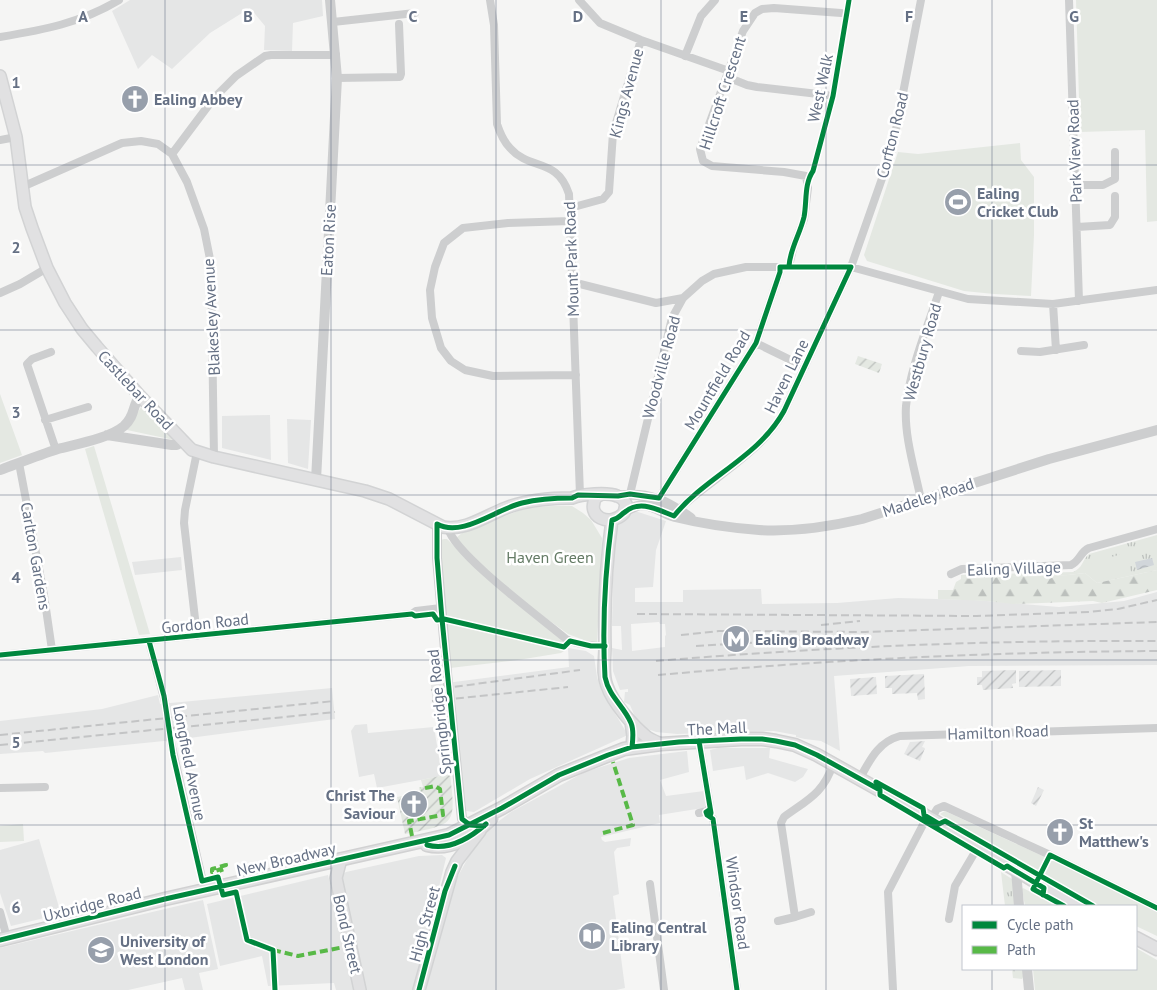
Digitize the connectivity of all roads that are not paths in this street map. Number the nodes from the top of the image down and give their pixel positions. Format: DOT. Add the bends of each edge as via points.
graph roads {
  1 [pos="119,0"];
  2 [pos="330,0"];
  3 [pos="490,0"];
  4 [pos="496,0"];
  5 [pos="579,0"];
  6 [pos="715,0"];
  7 [pos="801,0"];
  8 [pos="921,0"];
  9 [pos="1070,0"];
  10 [pos="492,9"];
  11 [pos="800,10"];
  12 [pos="415,12"];
  13 [pos="841,12"];
  14 [pos="333,22"];
  15 [pos="400,24"];
  16 [pos="0,37"];
  17 [pos="641,40"];
  18 [pos="336,55"];
  19 [pos="685,56"];
  20 [pos="728,74"];
  21 [pos="0,76"];
  22 [pos="337,78"];
  23 [pos="827,95"];
  24 [pos="16,137"];
  25 [pos="0,140"];
  26 [pos="1115,152"];
  27 [pos="172,154"];
  28 [pos="1076,185"];
  29 [pos="22,187"];
  30 [pos="1115,196"];
  31 [pos="570,208"];
  32 [pos="570,221"];
  33 [pos="1077,227"];
  34 [pos="780,266"];
  35 [pos="789,266"];
  36 [pos="47,268"];
  37 [pos="851,268"];
  38 [pos="572,282"];
  39 [pos="1157,290"];
  40 [pos="939,292"];
  41 [pos="0,294"];
  42 [pos="683,298"];
  43 [pos="1079,301"];
  44 [pos="656,303"];
  45 [pos="1053,304"];
  46 [pos="676,310"];
  47 [pos="756,343"];
  48 [pos="1084,345"];
  49 [pos="1056,350"];
  50 [pos="1020,351"];
  51 [pos="51,352"];
  52 [pos="805,367"];
  53 [pos="576,375"];
  54 [pos="140,396"];
  55 [pos="88,407"];
  56 [pos="46,420"];
  57 [pos="1157,430"];
  58 [pos="123,432"];
  59 [pos="183,440"];
  60 [pos="56,450"];
  61 [pos="197,452"];
  62 [pos="214,457"];
  63 [pos="19,463"];
  64 [pos="0,470"];
  65 [pos="316,480"];
  66 [pos="630,494"];
  67 [pos="600,495"];
  68 [pos="618,496"];
  69 [pos="576,497"];
  70 [pos="659,498"];
  71 [pos="921,500"];
  72 [pos="592,510"];
  73 [pos="625,512"];
  74 [pos="676,513"];
  75 [pos="612,520"];
  76 [pos="442,526"];
  77 [pos="1157,529"];
  78 [pos="951,574"];
  79 [pos="441,608"];
  80 [pos="197,636"];
  81 [pos="149,641"];
  82 [pos="605,646"];
  83 [pos="52,650"];
  84 [pos="0,655"];
  85 [pos="631,722"];
  86 [pos="1157,728"];
  87 [pos="699,741"];
  88 [pos="661,744"];
  89 [pos="632,747"];
  90 [pos="831,763"];
  91 [pos="860,778"];
  92 [pos="45,787"];
  93 [pos="0,788"];
  94 [pos="502,808"];
  95 [pos="699,813"];
  96 [pos="462,814"];
  97 [pos="929,818"];
  98 [pos="713,819"];
  99 [pos="470,825"];
  100 [pos="484,826"];
  101 [pos="438,838"];
  102 [pos="420,842"];
  103 [pos="456,844"];
  104 [pos="978,847"];
  105 [pos="341,859"];
  106 [pos="320,864"];
  107 [pos="455,866"];
  108 [pos="1016,871"];
  109 [pos="336,878"];
  110 [pos="650,884"];
  111 [pos="205,891"];
  112 [pos="161,901"];
  113 [pos="1019,905"];
  114 [pos="1074,905"];
  115 [pos="1157,908"];
  116 [pos="0,912"];
  117 [pos="811,912"];
  118 [pos="795,917"];
  119 [pos="949,919"];
  120 [pos="778,921"];
  121 [pos="4,939"];
  122 [pos="1137,939"];
  123 [pos="1157,950"];
  124 [pos="1027,970"];
  125 [pos="360,990"];
  126 [pos="419,990"];
  127 [pos="664,990"];
  128 [pos="737,990"];
  129 [pos="893,990"];
  130 [pos="1029,990"];
  1 -- 16 [label="street" via="85,18 48,29"];
  2 -- 14 [label="street, Eaton Rise"];
  3 -- 10 [label="street, Mount Park Road"];
  4 -- 10 [label="street"];
  5 -- 17 [label="street" via="600,23"];
  6 -- 19 [label="street" via="701,16"];
  7 -- 11 [label="street"];
  8 -- 37 [label="street, Corfton Road" via="892,150"];
  9 -- 28 [label="street, Park View Road"];
  10 -- 31 [label="street, Mount Park Road" via="497,124 502,138 524,159 560,176 569,194"];
  11 -- 13 [label="street, Hillcroft Crescent"];
  11 -- 20 [label="street, Hillcroft Crescent" via="774,8 755,13 743,31"];
  12 -- 14 [label="street"];
  14 -- 18 [label="street, Eaton Rise"];
  15 -- 22 [label="street" via="400,77"];
  17 -- 19 [label="street"];
  17 -- 31 [label="street, Kings Avenue" via="613,133 609,192 603,199"];
  18 -- 22 [label="street, Eaton Rise"];
  18 -- 27 [label="street" via="265,56 236,76 214,98"];
  19 -- 20 [label="street"];
  20 -- 23 [label="street" via="747,85"];
  20 -- 35 [label="street, Hillcroft Crescent" via="700,155 703,162 712,166 806,176 808,188 804,219"];
  21 -- 24 [label="main road, Castlebar Road"];
  22 -- 65 [label="street, Eaton Rise"];
  24 -- 25 [label="street"];
  24 -- 29 [label="main road, Castlebar Road"];
  26 -- 28 [label="street" via="1114,179 1103,185"];
  27 -- 29 [label="street" via="158,144 141,141 122,143"];
  27 -- 62 [label="street, Blakesley Avenue" via="187,182 204,229 211,264"];
  28 -- 33 [label="street, Park View Road"];
  29 -- 36 [label="main road, Castlebar Road" via="25,207"];
  30 -- 33 [label="street" via="1115,217 1110,225"];
  31 -- 32 [label="street, Mount Park Road"];
  32 -- 38 [label="street, Mount Park Road"];
  32 -- 53 [label="street" via="463,228 444,243 430,290 432,318 441,348 451,361 466,370 493,376"];
  33 -- 43 [label="street, Park View Road"];
  34 -- 35 [label="street, Woodville Road"];
  34 -- 42 [label="street, Woodville Road" via="746,266 714,274"];
  34 -- 47 [label="street, Mountfield Road"];
  35 -- 37 [label="street, Woodville Road"];
  36 -- 41 [label="street"];
  36 -- 54 [label="main road, Castlebar Road" via="81,327"];
  37 -- 40 [label="street, Woodville Road"];
  37 -- 52 [label="street, Haven Lane"];
  38 -- 44 [label="street"];
  38 -- 53 [label="street, Mount Park Road"];
  39 -- 43 [label="street, Woodville Road"];
  40 -- 45 [label="street, Woodville Road" via="968,299"];
  40 -- 71 [label="street, Westbury Road" via="915,366 906,407"];
  42 -- 44 [label="street"];
  42 -- 46 [label="street, Woodville Road"];
  43 -- 45 [label="street, Woodville Road"];
  44 -- 46 [label="street"];
  45 -- 49 [label="street"];
  46 -- 66 [label="street, Woodville Road"];
  47 -- 52 [label="street"];
  47 -- 70 [label="street, Mountfield Road"];
  48 -- 49 [label="street"];
  49 -- 50 [label="street"];
  51 -- 56 [label="street" via="27,364"];
  52 -- 74 [label="street, Haven Lane" via="772,431"];
  53 -- 69 [label="street, Mount Park Road"];
  54 -- 58 [label="street"];
  54 -- 59 [label="main road, Castlebar Road"];
  55 -- 56 [label="street"];
  56 -- 60 [label="street"];
  57 -- 71 [label="street, Madeley Road" via="1040,462"];
  58 -- 59 [label="street" via="172,445"];
  58 -- 60 [label="street"];
  59 -- 61 [label="main road, Castlebar Road"];
  60 -- 63 [label="street"];
  61 -- 62 [label="main road, Castlebar Road"];
  61 -- 80 [label="street" via="184,524"];
  62 -- 65 [label="main road, Castlebar Road"];
  63 -- 64 [label="street"];
  63 -- 83 [label="street, Carlton Gardens"];
  65 -- 76 [label="main road, Castlebar Road" via="389,499"];
  66 -- 68 [label="street, Madeley Road"];
  66 -- 70 [label="street, Madeley Road"];
  67 -- 68 [label="main road"];
  67 -- 69 [label="main road"];
  67 -- 72 [label="main road" via="594,499"];
  68 -- 73 [label="main road" via="624,501"];
  69 -- 72 [label="main road"];
  69 -- 76 [label="main road" via="522,503 471,524 457,528"];
  70 -- 74 [label="street, Madeley Road"];
  71 -- 74 [label="street, Madeley Road" via="831,526 794,530 761,530 695,521"];
  72 -- 75 [label="main road" via="600,518"];
  73 -- 74 [label="street, Madeley Road" via="642,505"];
  73 -- 75 [label="main road"];
  75 -- 82 [label="main road" via="608,541"];
  76 -- 79 [label="street" via="437,558"];
  76 -- 82 [label="street" via="464,553 566,639"];
  77 -- 78 [label="street, Ealing Village" via="1089,548 1081,552 1071,565 962,569"];
  79 -- 80 [label="street, Gordon Road" via="412,614"];
  79 -- 96 [label="street, Springbridge Road, bridge"];
  80 -- 81 [label="street, Gordon Road"];
  81 -- 83 [label="street, Gordon Road"];
  81 -- 111 [label="street, Longfield Avenue, bridge"];
  82 -- 85 [label="main road" via="607,686"];
  83 -- 84 [label="street, Gordon Road"];
  85 -- 88 [label="main road"];
  85 -- 89 [label="main road"];
  86 -- 91 [label="street, Hamilton Road" via="900,736 889,739 876,751"];
  87 -- 88 [label="main road, The Mall"];
  87 -- 90 [label="main road, The Mall" via="762,738 795,745"];
  87 -- 95 [label="street" via="710,806 707,811"];
  88 -- 89 [label="main road, The Mall"];
  89 -- 94 [label="main road, The Mall" via="565,772"];
  90 -- 91 [label="main road"];
  90 -- 118 [label="street" via="829,776 821,790 784,817 781,823"];
  91 -- 97 [label="main road"];
  92 -- 93 [label="street"];
  94 -- 99 [label="main road, New Broadway"];
  94 -- 100 [label="main road"];
  96 -- 99 [label="street, Springbridge Road" via="462,819"];
  96 -- 102 [label="street" via="449,831"];
  97 -- 104 [label="main road"];
  97 -- 115 [label="street" via="944,806"];
  97 -- 129 [label="street" via="888,892"];
  98 -- 128 [label="street, Windsor Road"];
  99 -- 100 [label="street"];
  99 -- 101 [label="main road, New Broadway"];
  100 -- 103 [label="main road"];
  100 -- 107 [label="main road, High Street"];
  101 -- 102 [label="main road, New Broadway"];
  101 -- 103 [label="main road" via="447,838"];
  102 -- 103 [label="main road, New Broadway" via="432,846"];
  102 -- 105 [label="main road, New Broadway"];
  103 -- 107 [label="main road, High Street"];
  104 -- 108 [label="main road"];
  104 -- 119 [label="street" via="955,886"];
  105 -- 106 [label="main road, New Broadway"];
  105 -- 109 [label="main road, Bond Street"];
  106 -- 109 [label="main road, Bond Street"];
  106 -- 111 [label="main road, New Broadway"];
  107 -- 126 [label="main road, High Street" via="445,891"];
  108 -- 113 [label="street"];
  108 -- 114 [label="main road"];
  109 -- 125 [label="main road, Bond Street"];
  110 -- 127 [label="street"];
  111 -- 112 [label="main road, New Broadway"];
  112 -- 121 [label="main road, Uxbridge Road"];
  116 -- 121 [label="street"];
  117 -- 118 [label="street"];
  118 -- 120 [label="street"];
  122 -- 123 [label="main road"];
  124 -- 130 [label="street"];
}
